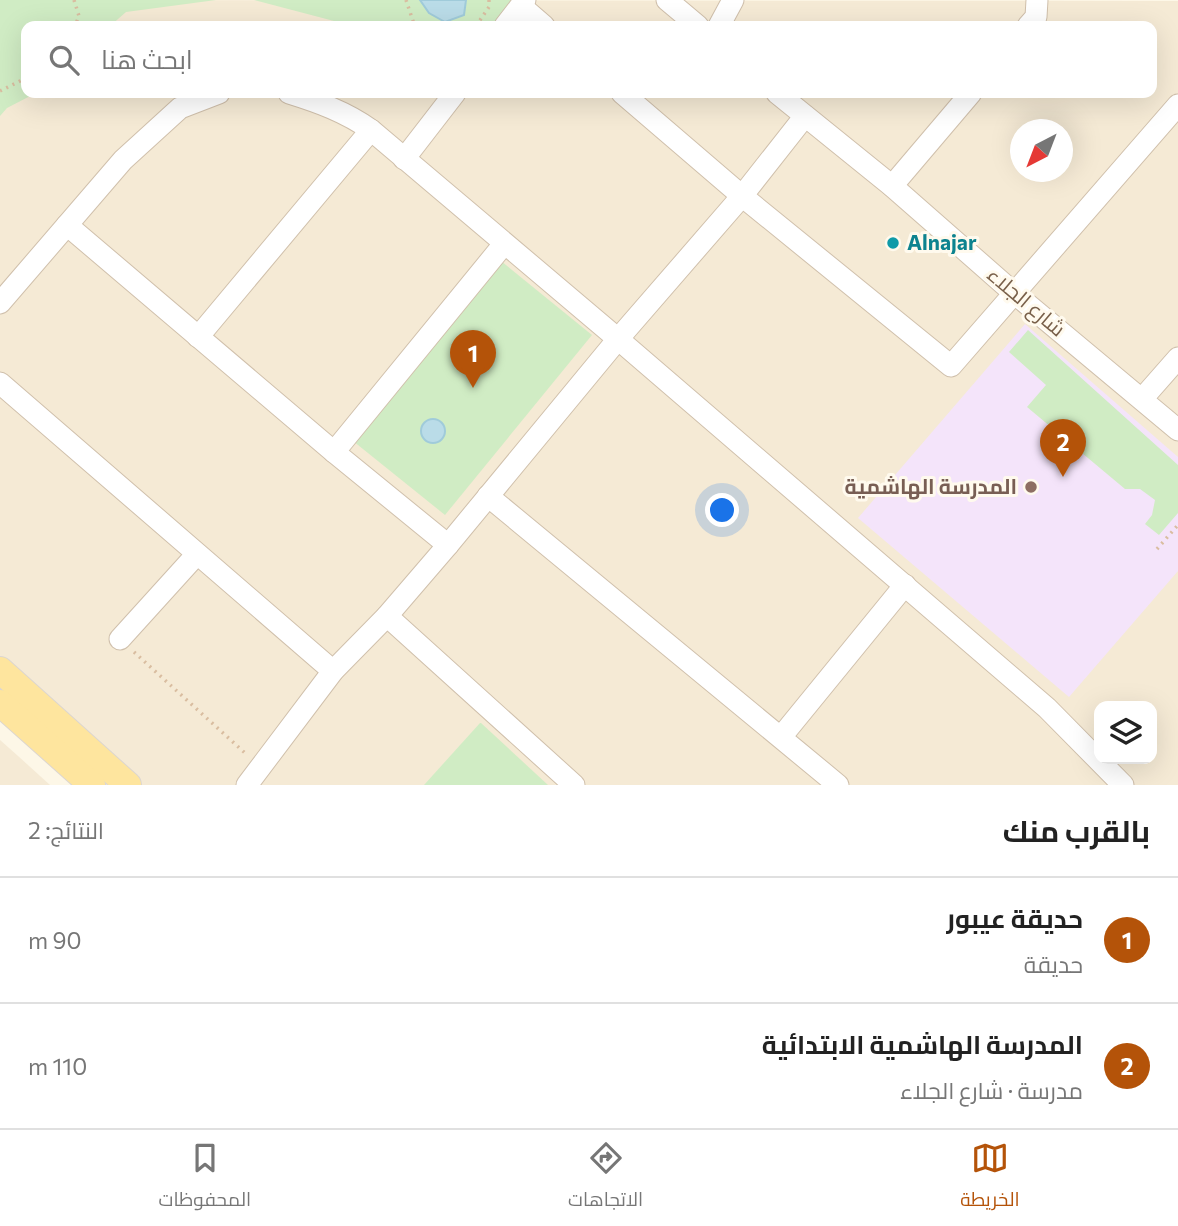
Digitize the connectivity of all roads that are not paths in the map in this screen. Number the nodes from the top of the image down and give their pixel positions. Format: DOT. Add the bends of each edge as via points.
graph roads {
  1 [pos="733,0"];
  2 [pos="1037,0"];
  3 [pos="672,2"];
  4 [pos="523,3"];
  5 [pos="509,21"];
  6 [pos="539,21"];
  7 [pos="693,21"];
  8 [pos="722,21"];
  9 [pos="1032,21"];
  10 [pos="206,98"];
  11 [pos="306,98"];
  12 [pos="451,98"];
  13 [pos="628,98"];
  14 [pos="783,98"];
  15 [pos="967,98"];
  16 [pos="1178,105"];
  17 [pos="805,116"];
  18 [pos="371,130"];
  19 [pos="404,159"];
  20 [pos="892,186"];
  21 [pos="742,196"];
  22 [pos="67,225"];
  23 [pos="505,244"];
  24 [pos="1014,293"];
  25 [pos="0,303"];
  26 [pos="198,337"];
  27 [pos="618,339"];
  28 [pos="1178,358"];
  29 [pos="0,383"];
  30 [pos="1142,399"];
  31 [pos="1178,430"];
  32 [pos="334,452"];
  33 [pos="488,496"];
  34 [pos="448,545"];
  35 [pos="197,554"];
  36 [pos="905,585"];
  37 [pos="387,616"];
  38 [pos="120,639"];
  39 [pos="0,670"];
  40 [pos="334,671"];
  41 [pos="0,703"];
  42 [pos="781,737"];
  43 [pos="92,785"];
  44 [pos="128,785"];
  45 [pos="247,785"];
  46 [pos="574,785"];
  47 [pos="838,785"];
  48 [pos="1123,785"];
  1 -- 8 [label="street"];
  2 -- 9 [label="street"];
  3 -- 7 [label="street"];
  4 -- 5 [label="street"];
  4 -- 6 [label="street"];
  10 -- 22 [label="street" via="180,108 123,160"];
  11 -- 18 [label="street"];
  12 -- 19 [label="street"];
  13 -- 21 [label="street"];
  14 -- 17 [label="street, شارع الجلاء"];
  15 -- 20 [label="street"];
  16 -- 24 [label="street"];
  17 -- 20 [label="street, شارع الجلاء"];
  17 -- 21 [label="street"];
  18 -- 19 [label="street"];
  18 -- 26 [label="street"];
  19 -- 23 [label="street"];
  20 -- 24 [label="street, شارع الجلاء"];
  21 -- 24 [label="street" via="951,366"];
  21 -- 27 [label="street"];
  22 -- 25 [label="street"];
  22 -- 26 [label="street"];
  23 -- 27 [label="street"];
  23 -- 32 [label="street"];
  24 -- 30 [label="street, شارع الجلاء"];
  26 -- 32 [label="street"];
  27 -- 33 [label="street"];
  27 -- 36 [label="street"];
  28 -- 30 [label="street"];
  29 -- 35 [label="street"];
  30 -- 31 [label="street, شارع الجلاء"];
  32 -- 34 [label="street"];
  33 -- 34 [label="street"];
  33 -- 42 [label="street"];
  34 -- 37 [label="street"];
  35 -- 38 [label="street"];
  35 -- 40 [label="street"];
  36 -- 42 [label="street"];
  36 -- 48 [label="street" via="1047,708"];
  37 -- 40 [label="street"];
  37 -- 46 [label="street"];
  39 -- 44 [label="main road"];
  40 -- 45 [label="street"];
  41 -- 43 [label="main road"];
  42 -- 47 [label="street"];
}
